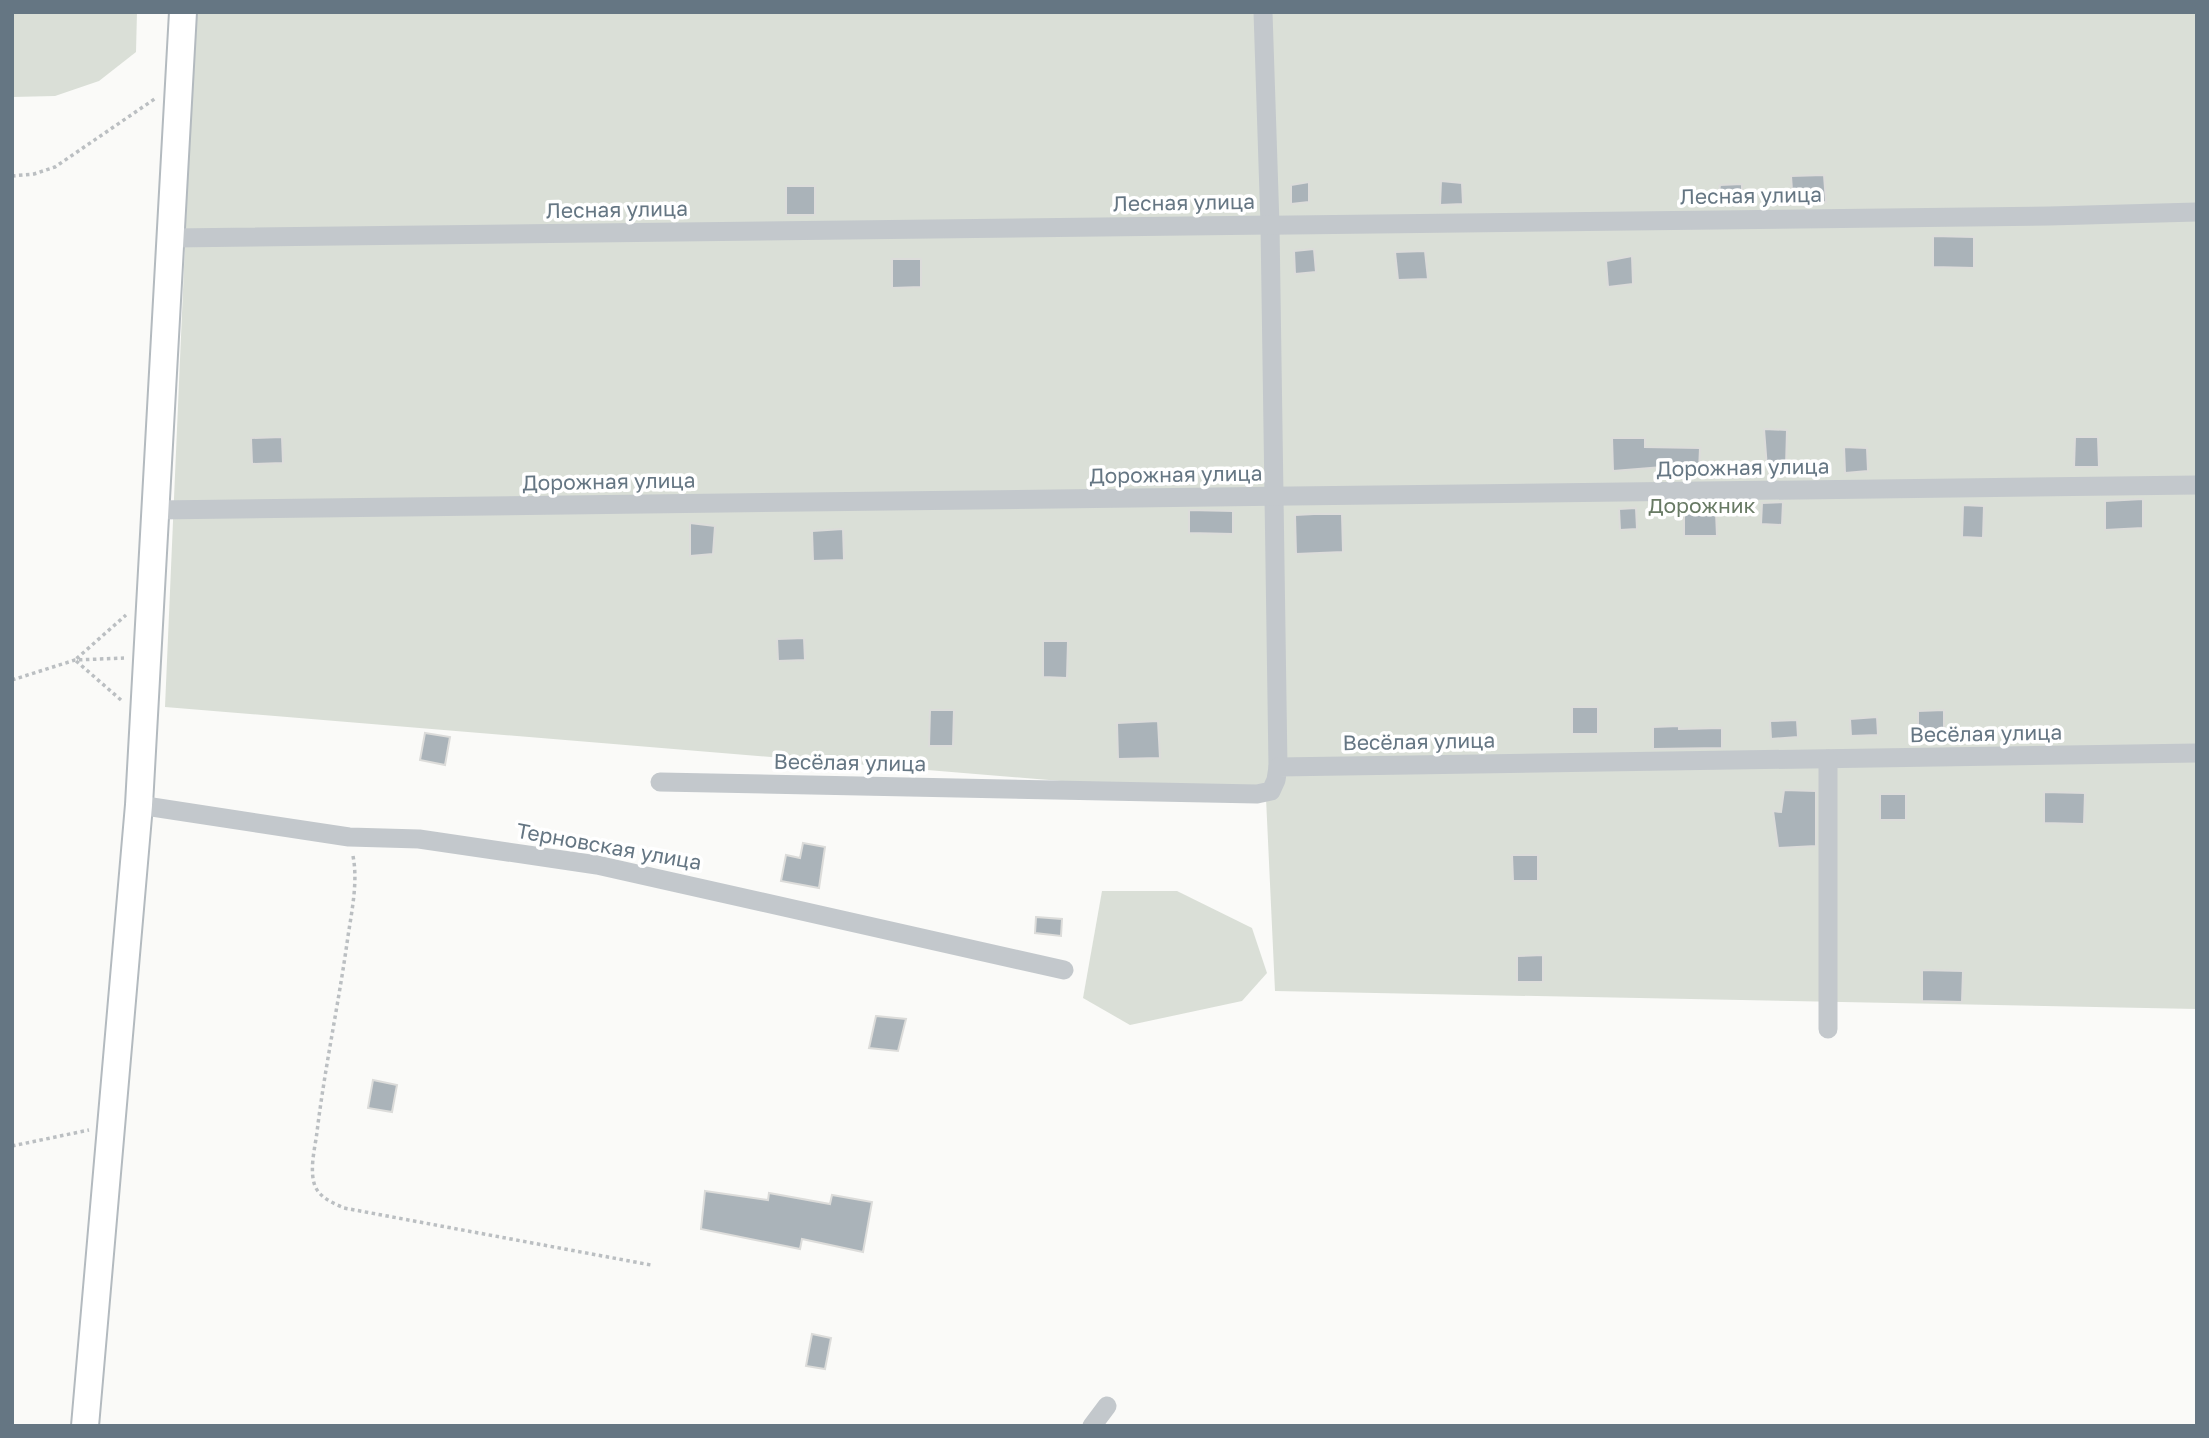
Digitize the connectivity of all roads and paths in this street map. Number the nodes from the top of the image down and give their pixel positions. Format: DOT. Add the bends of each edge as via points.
graph roads {
  1 [pos="183,12"];
  2 [pos="1263,12"];
  3 [pos="179,82"];
  4 [pos="12,176"];
  5 [pos="2197,212"];
  6 [pos="1270,225"];
  7 [pos="172,238"];
  8 [pos="2197,485"];
  9 [pos="1272,496"];
  10 [pos="156,510"];
  11 [pos="151,593"];
  12 [pos="148,658"];
  13 [pos="75,660"];
  14 [pos="12,680"];
  15 [pos="143,720"];
  16 [pos="2197,753"];
  17 [pos="1828,759"];
  18 [pos="1278,767"];
  19 [pos="660,782"];
  20 [pos="139,805"];
  21 [pos="349,837"];
  22 [pos="1064,970"];
  23 [pos="1828,1029"];
  24 [pos="112,1126"];
  25 [pos="12,1146"];
  26 [pos="651,1265"];
  27 [pos="1107,1406"];
  28 [pos="85,1426"];
  29 [pos="1092,1426"];
  1 -- 3 [label="street"];
  2 -- 6 [label="street"];
  3 -- 4 [label="path" via="55,167"];
  3 -- 7 [label="street"];
  5 -- 6 [label="street, Лесная улица"];
  6 -- 7 [label="street, Лесная улица"];
  6 -- 9 [label="street"];
  7 -- 10 [label="street"];
  8 -- 9 [label="street, Дорожная улица"];
  9 -- 10 [label="street, Дорожная улица"];
  9 -- 18 [label="street"];
  10 -- 11 [label="street"];
  11 -- 12 [label="street"];
  11 -- 13 [label="path"];
  12 -- 13 [label="path"];
  12 -- 15 [label="street"];
  13 -- 14 [label="path"];
  13 -- 15 [label="path"];
  15 -- 20 [label="street"];
  16 -- 17 [label="street, Весёлая улица"];
  17 -- 18 [label="street, Весёлая улица"];
  17 -- 23 [label="street"];
  18 -- 19 [label="street, Весёлая улица" via="1271,791 1257,794"];
  20 -- 21 [label="street, Терновская улица"];
  20 -- 24 [label="street"];
  21 -- 22 [label="street, Терновская улица" via="419,839 597,865"];
  21 -- 26 [label="path" via="356,868 341,994 319,1118 315,1185 326,1200 344,1208"];
  24 -- 25 [label="path"];
  24 -- 28 [label="street"];
  27 -- 29 [label="street"];
}
